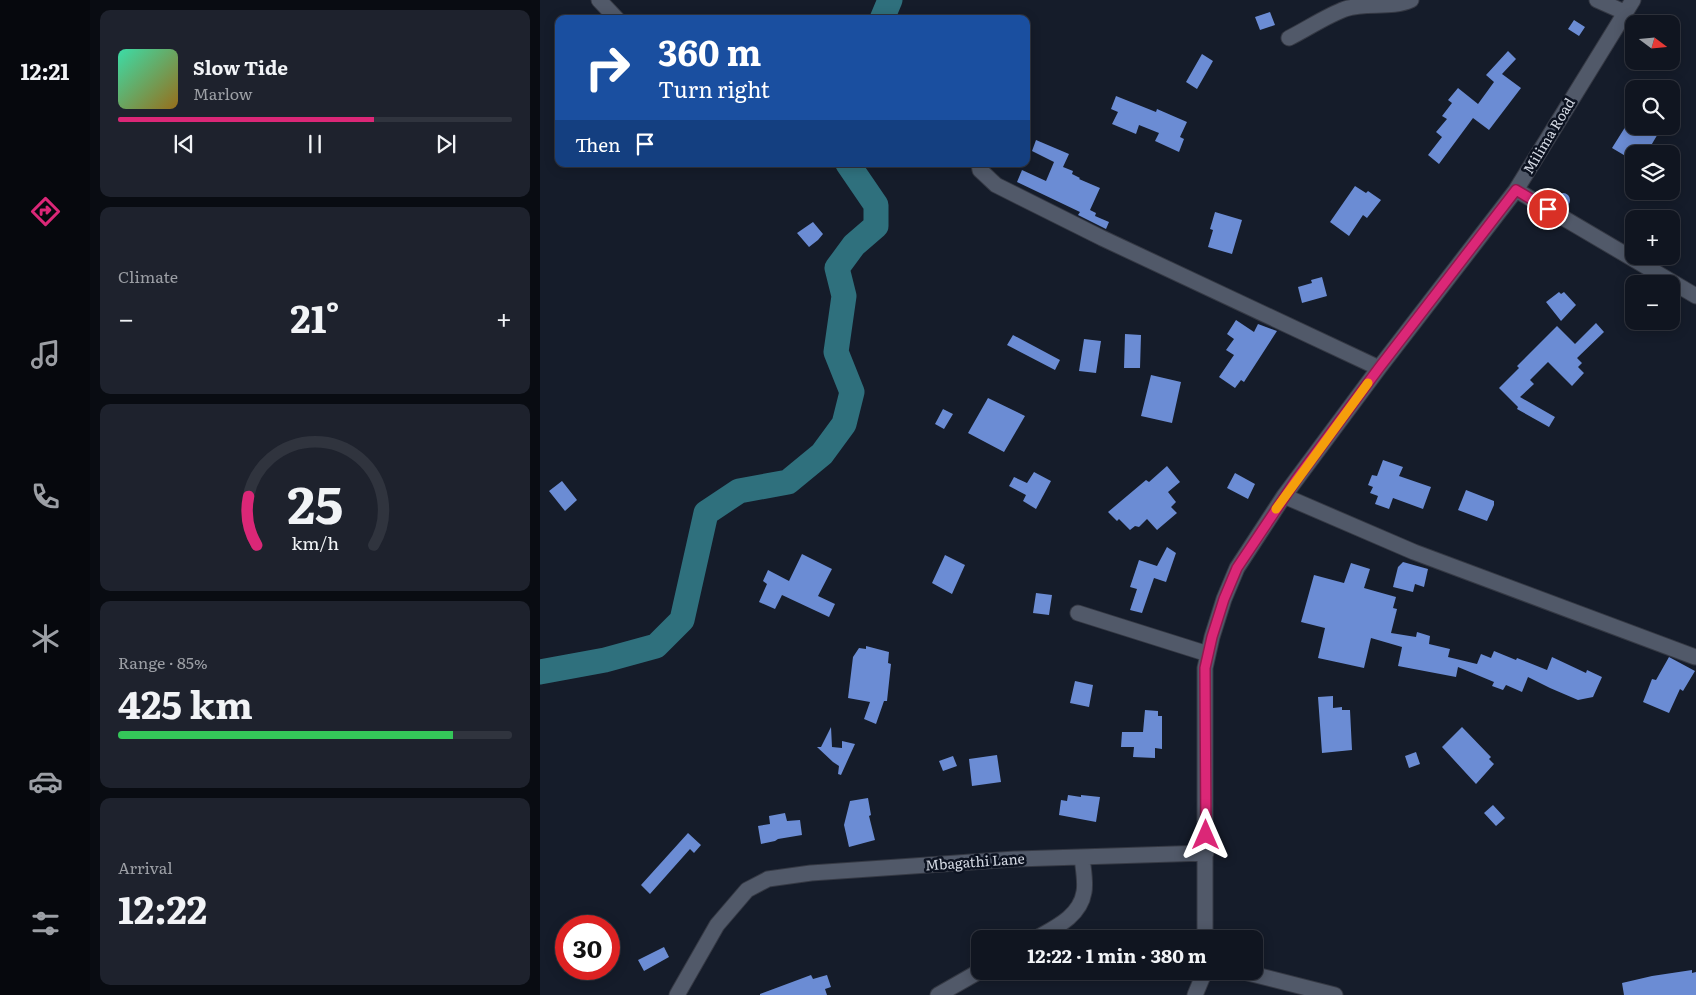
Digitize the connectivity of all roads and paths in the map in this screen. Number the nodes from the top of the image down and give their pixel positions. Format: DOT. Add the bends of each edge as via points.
graph roads {
  1 [pos="599,0"];
  2 [pos="1411,0"];
  3 [pos="1598,0"];
  4 [pos="1628,6"];
  5 [pos="613,15"];
  6 [pos="1289,38"];
  7 [pos="980,167"];
  8 [pos="1516,190"];
  9 [pos="1696,296"];
  10 [pos="1379,368"];
  11 [pos="1284,496"];
  12 [pos="1078,613"];
  13 [pos="1208,654"];
  14 [pos="1695,657"];
  15 [pos="1206,853"];
  16 [pos="1082,857"];
  17 [pos="1050,930"];
  18 [pos="1205,930"];
  19 [pos="971,976"];
  20 [pos="1263,977"];
  21 [pos="1201,980"];
  22 [pos="677,995"];
  23 [pos="938,995"];
  24 [pos="1195,995"];
  25 [pos="1335,995"];
  1 -- 5 [label="street"];
  2 -- 6 [label="street" via="1345,9"];
  3 -- 4 [label="street"];
  4 -- 8 [label="street, Milima Road"];
  7 -- 10 [label="street" via="996,185"];
  8 -- 9 [label="street"];
  8 -- 10 [label="street, Milima Road"];
  10 -- 11 [label="street, Milima Road"];
  11 -- 13 [label="street, Milima Road" via="1237,568"];
  11 -- 14 [label="street" via="1414,552"];
  12 -- 13 [label="street"];
  13 -- 15 [label="street, Milima Road" via="1205,668"];
  15 -- 16 [label="street, Mbagathi Lane"];
  15 -- 18 [label="street, Milima Road"];
  16 -- 17 [label="street" via="1084,893 1079,905 1069,919"];
  16 -- 22 [label="street, Mbagathi Lane" via="810,873 768,879 747,890 717,925"];
  19 -- 23 [label="street"];
  20 -- 25 [label="street"];
  21 -- 24 [label="street"];
}
